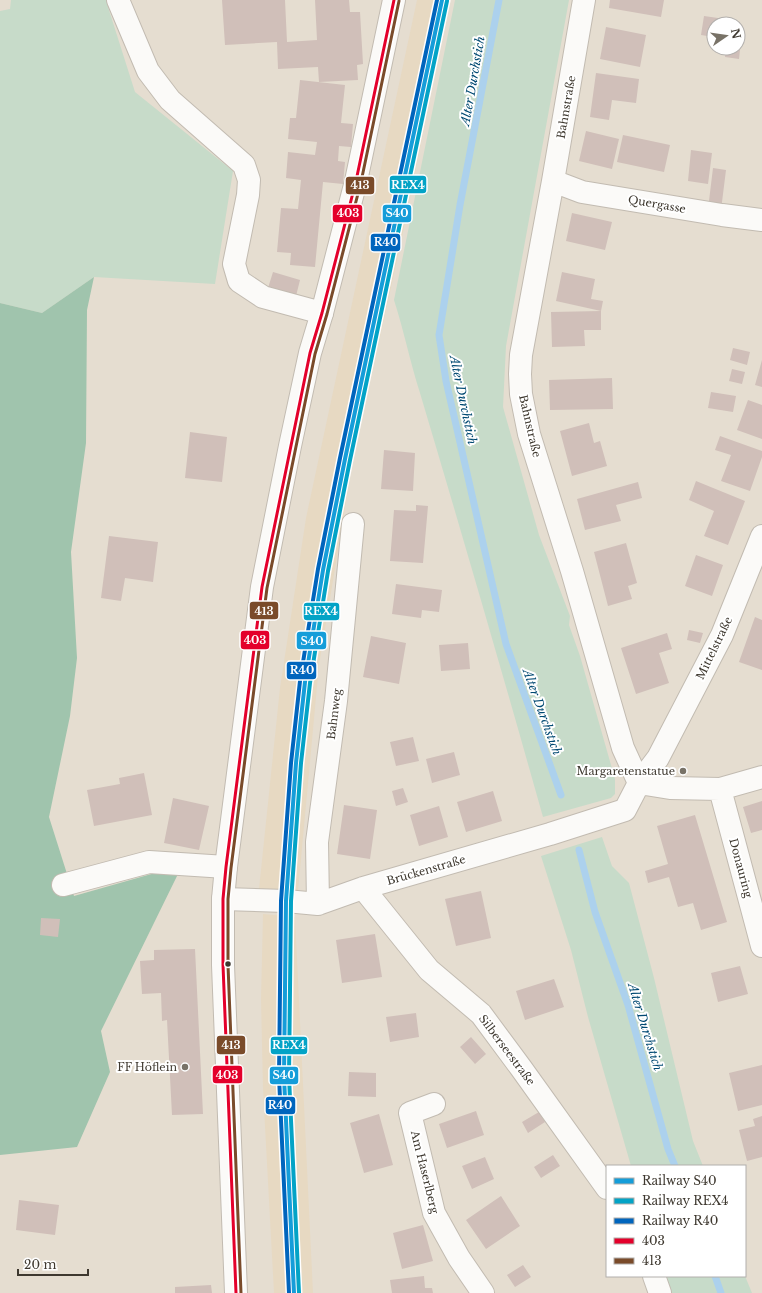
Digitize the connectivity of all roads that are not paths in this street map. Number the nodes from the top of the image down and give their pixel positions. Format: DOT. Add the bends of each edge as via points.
graph roads {
  1 [pos="118,0"];
  2 [pos="584,0"];
  3 [pos="392,1"];
  4 [pos="553,181"];
  5 [pos="762,220"];
  6 [pos="322,313"];
  7 [pos="353,524"];
  8 [pos="762,536"];
  9 [pos="762,778"];
  10 [pos="639,783"];
  11 [pos="720,789"];
  12 [pos="625,810"];
  13 [pos="226,867"];
  14 [pos="63,885"];
  15 [pos="363,888"];
  16 [pos="223,899"];
  17 [pos="318,904"];
  18 [pos="762,946"];
  19 [pos="434,1104"];
  20 [pos="606,1187"];
  21 [pos="654,1277"];
  22 [pos="236,1293"];
  23 [pos="482,1293"];
  24 [pos="660,1293"];
  1 -- 6 [label="street" via="148,71 170,100 244,165 249,180 248,195 234,264 239,281 263,297"];
  2 -- 4 [label="street, Bahnstraße"];
  3 -- 6 [label="street" via="356,181"];
  4 -- 5 [label="street, Quergasse" via="582,192"];
  4 -- 10 [label="street, Bahnstraße" via="521,355 521,394 529,434 623,748"];
  6 -- 13 [label="street" via="310,353 291,438 262,587"];
  7 -- 17 [label="street, Bahnweg" via="336,701 317,842"];
  8 -- 10 [label="street, Mittelstraße" via="722,635 658,758"];
  9 -- 11 [label="street"];
  10 -- 11 [label="street" via="670,788"];
  10 -- 12 [label="street, Mittelstraße"];
  11 -- 18 [label="street, Donauring"];
  12 -- 15 [label="street, Brückenstraße"];
  13 -- 14 [label="street" via="149,862"];
  13 -- 16 [label="street"];
  15 -- 17 [label="street, Brückenstraße"];
  15 -- 20 [label="street, Silberseestraße" via="429,970 480,1014"];
  16 -- 17 [label="street, Brückenstraße"];
  16 -- 22 [label="street" via="223,965"];
  19 -- 23 [label="street, Am Haserlberg" via="410,1113 434,1213"];
  21 -- 24 [label="street"];
}
